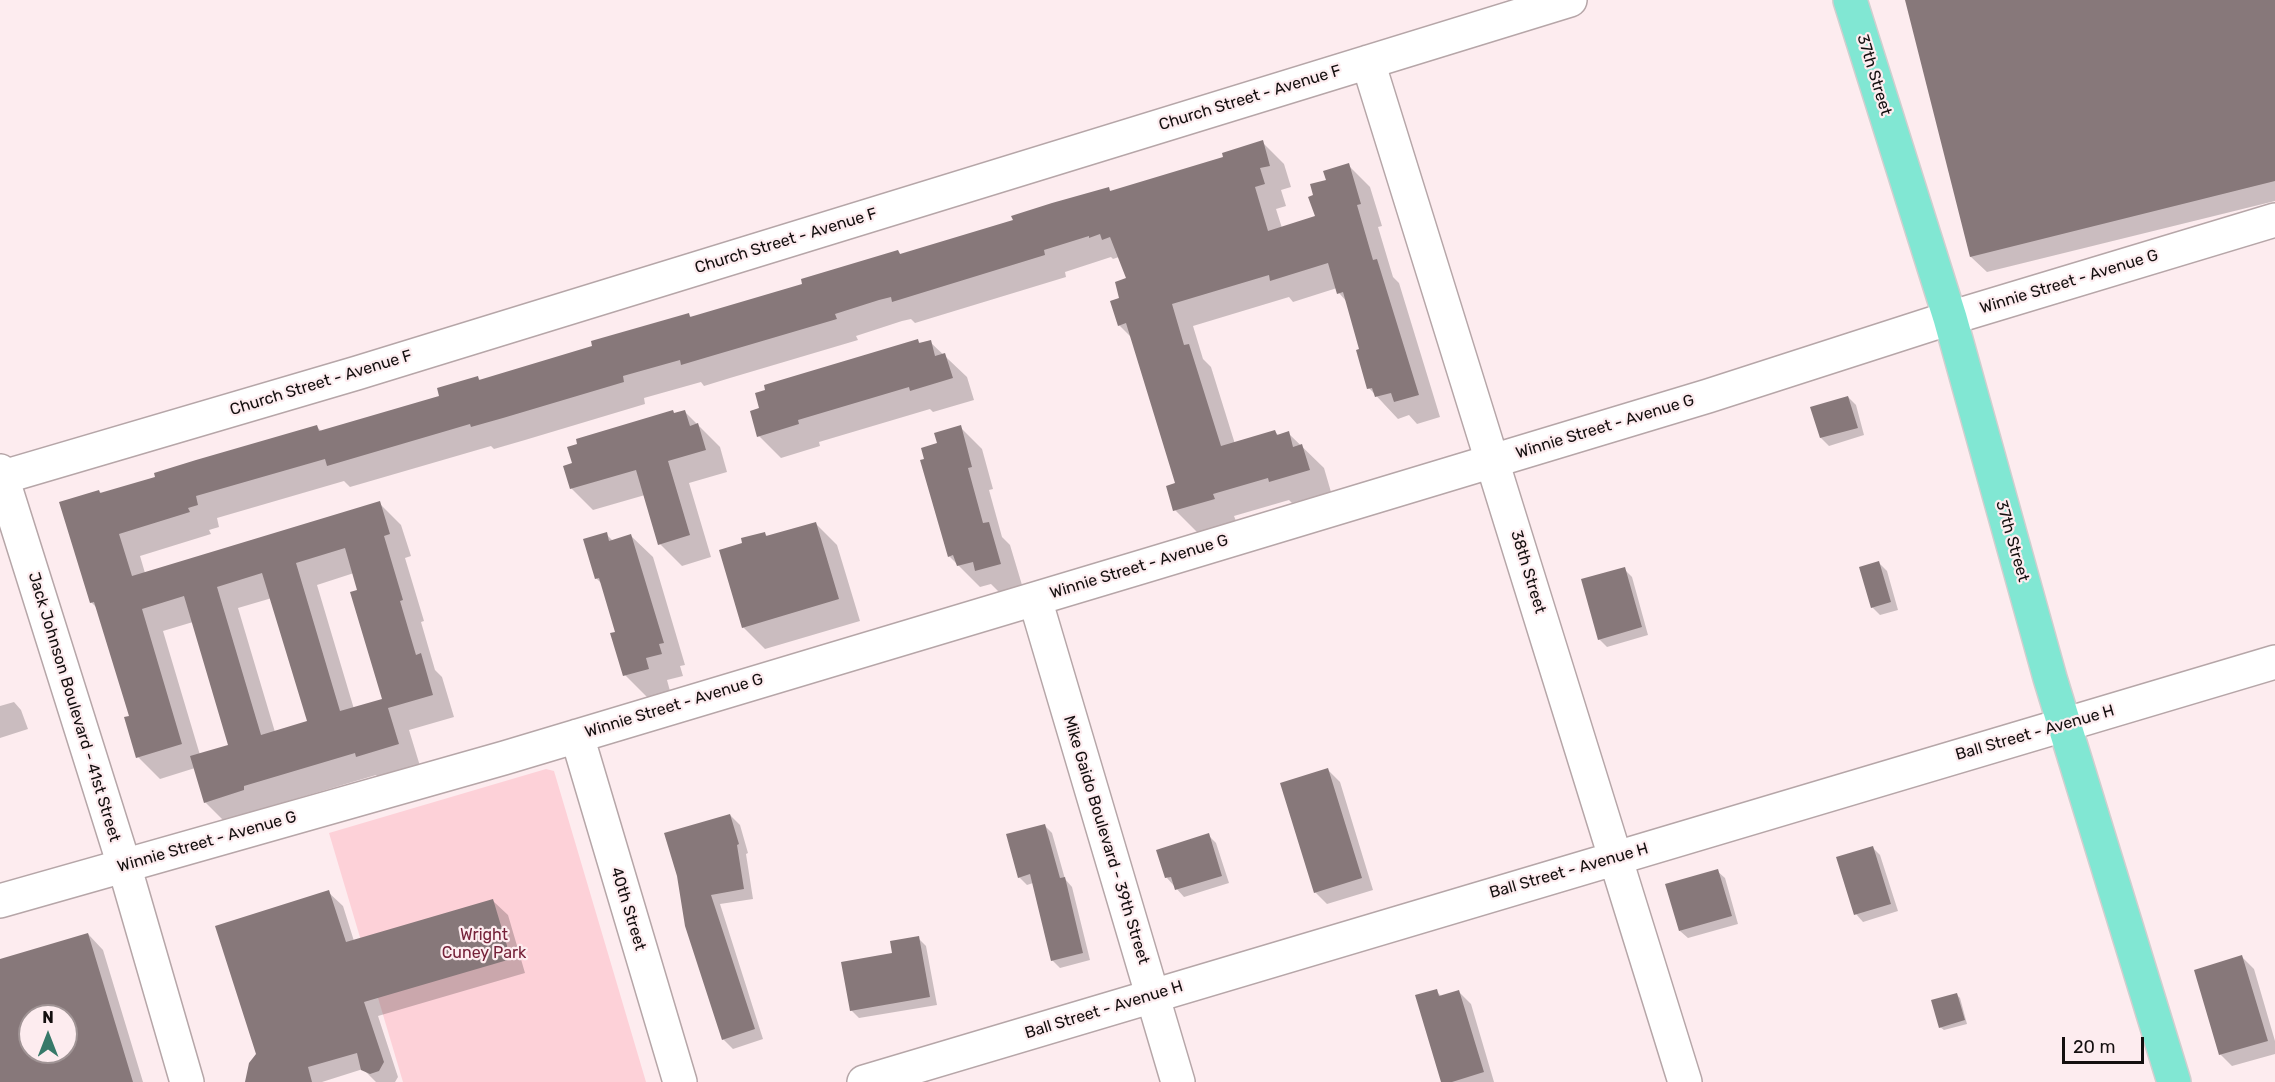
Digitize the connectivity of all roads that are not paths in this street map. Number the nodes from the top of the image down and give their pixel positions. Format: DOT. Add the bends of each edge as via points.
graph roads {
  1 [pos="1570,0"];
  2 [pos="1851,0"];
  3 [pos="1368,62"];
  4 [pos="2275,220"];
  5 [pos="1950,318"];
  6 [pos="1493,460"];
  7 [pos="1,476"];
  8 [pos="1035,599"];
  9 [pos="2275,662"];
  10 [pos="2065,725"];
  11 [pos="577,736"];
  12 [pos="1616,857"];
  13 [pos="124,865"];
  14 [pos="0,901"];
  15 [pos="1153,995"];
  16 [pos="187,1082"];
  17 [pos="680,1082"];
  18 [pos="864,1082"];
  19 [pos="1178,1082"];
  20 [pos="1684,1082"];
  21 [pos="2174,1082"];
  1 -- 3 [label="street, Church Street - Avenue F"];
  2 -- 5 [label="main road, 37th Street"];
  3 -- 6 [label="street, 38th Street"];
  3 -- 7 [label="street, Church Street - Avenue F" via="380,366"];
  4 -- 5 [label="street, Winnie Street - Avenue G"];
  5 -- 6 [label="street, Winnie Street - Avenue G"];
  5 -- 10 [label="main road, 37th Street"];
  6 -- 8 [label="street, Winnie Street - Avenue G"];
  6 -- 12 [label="street, 38th Street"];
  7 -- 13 [label="street, Jack Johnson Boulevard - 41st Street"];
  8 -- 11 [label="street, Winnie Street - Avenue G"];
  8 -- 15 [label="street, Mike Gaido Boulevard - 39th Street"];
  9 -- 10 [label="street, Ball Street - Avenue H"];
  10 -- 12 [label="street, Ball Street - Avenue H"];
  10 -- 21 [label="main road, 37th Street"];
  11 -- 13 [label="street, Winnie Street - Avenue G"];
  11 -- 17 [label="street, 40th Street"];
  12 -- 15 [label="street, Ball Street - Avenue H"];
  12 -- 20 [label="street, 38th Street"];
  13 -- 14 [label="street, Winnie Street - Avenue G"];
  13 -- 16 [label="street, Jack Johnson Boulevard - 41st Street"];
  15 -- 18 [label="street, Ball Street - Avenue H"];
  15 -- 19 [label="street, Mike Gaido Boulevard - 39th Street"];
}
